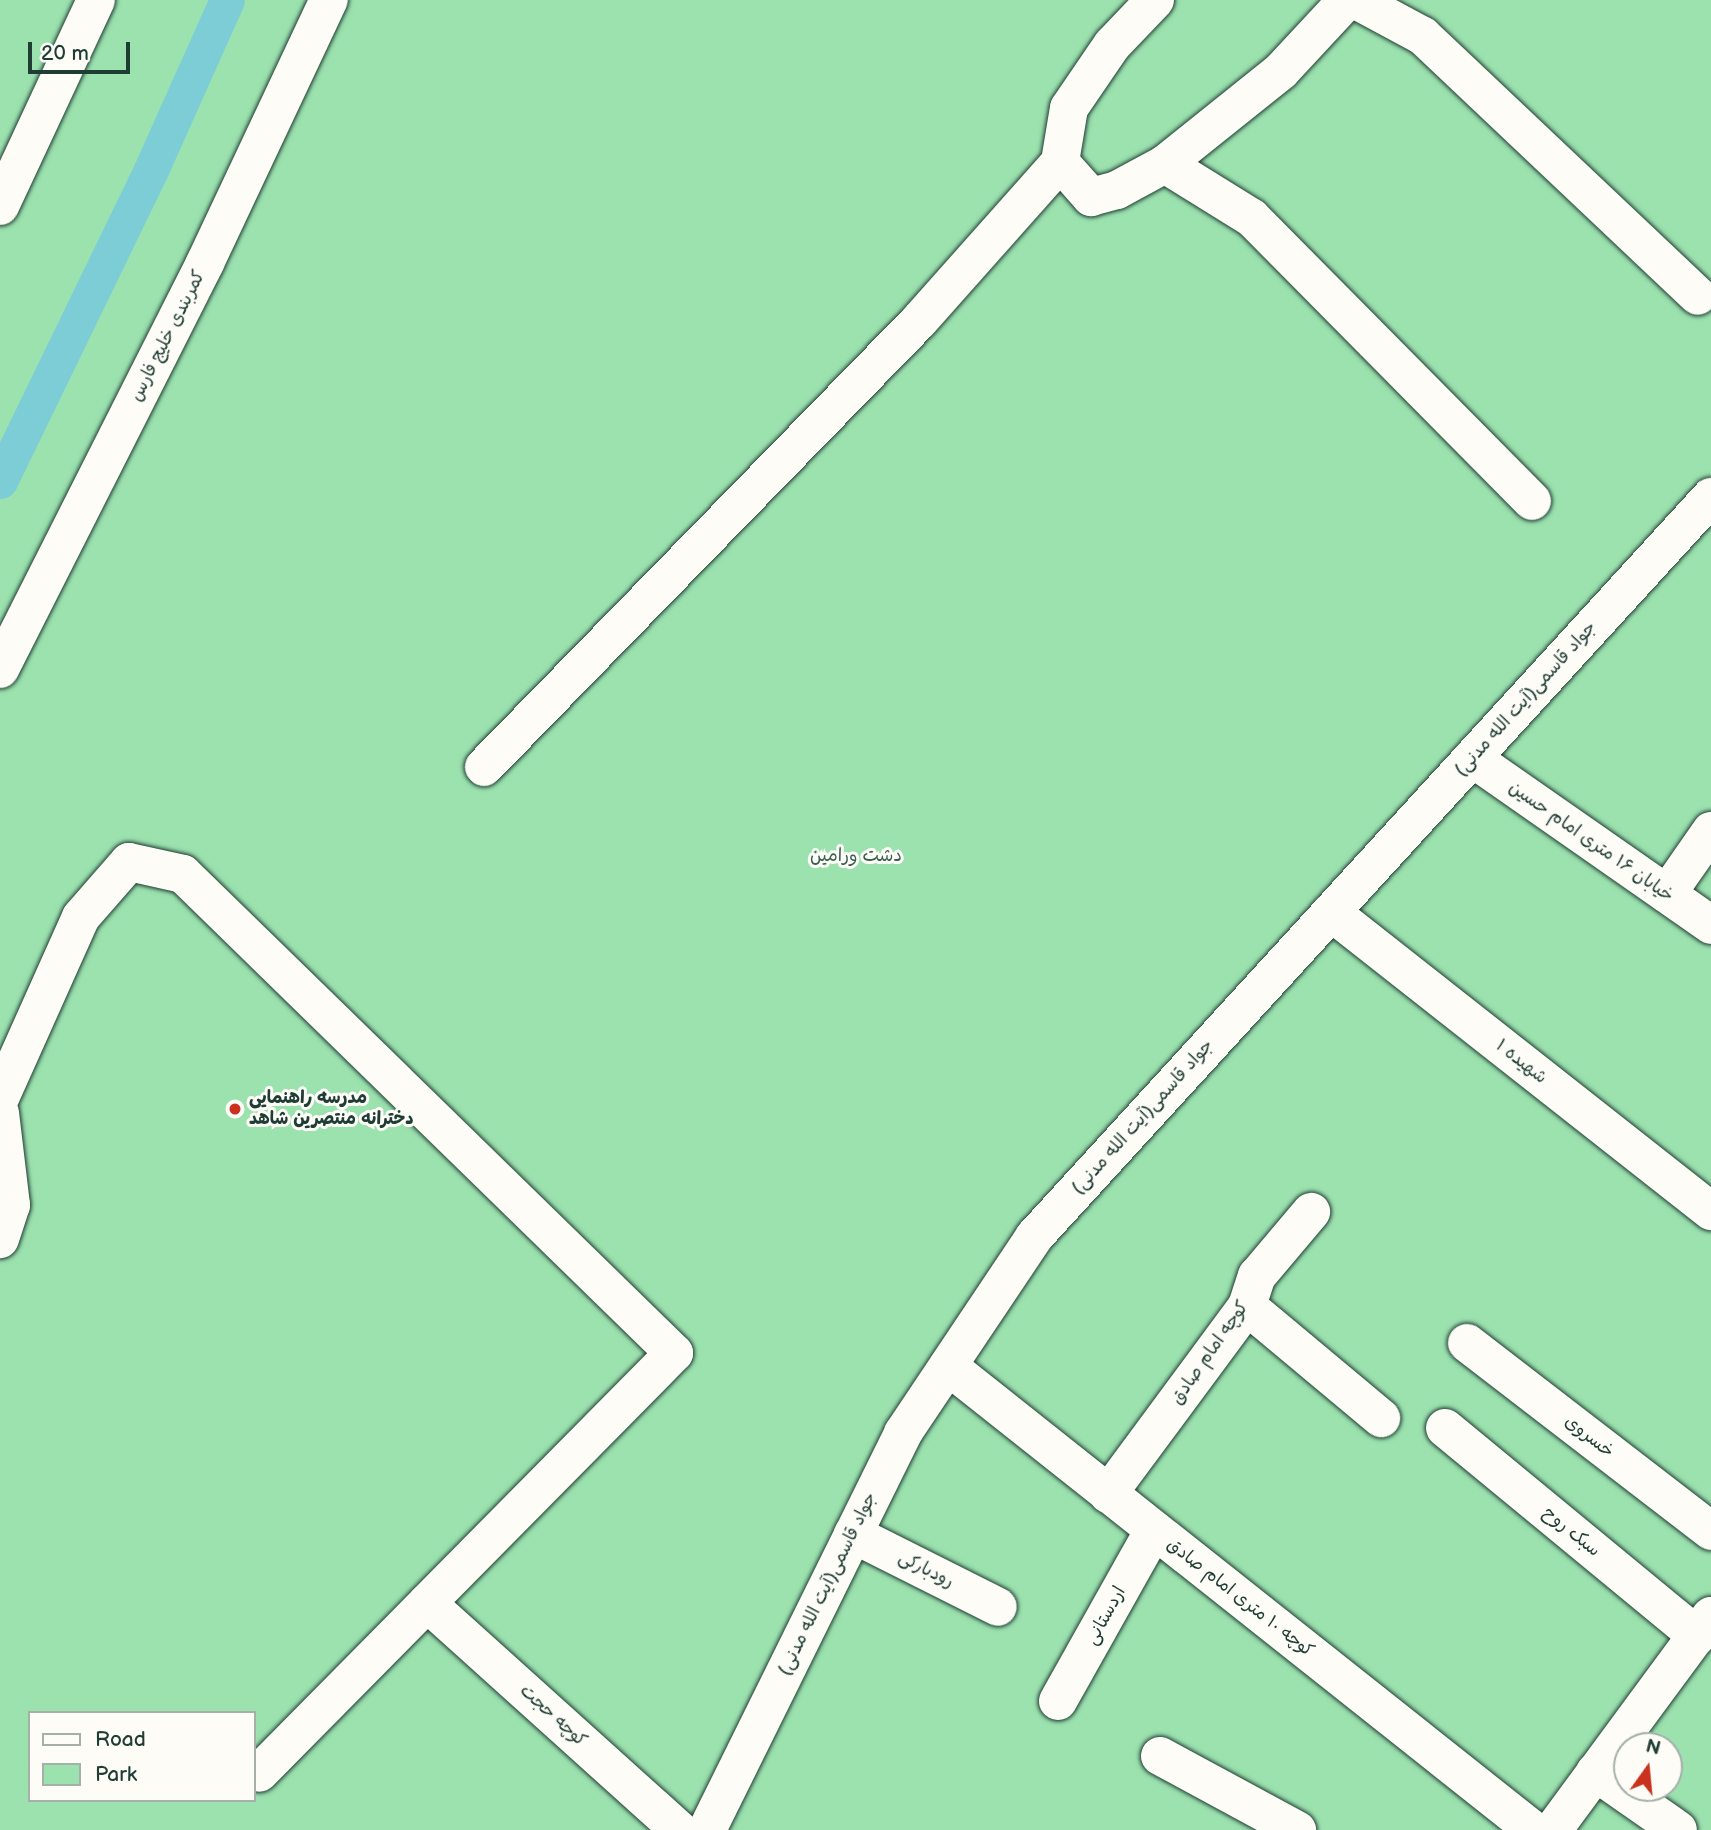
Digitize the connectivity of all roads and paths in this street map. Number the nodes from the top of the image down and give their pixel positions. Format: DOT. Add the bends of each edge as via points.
graph roads {
  1 [pos="96,0"];
  2 [pos="329,0"];
  3 [pos="1155,0"];
  4 [pos="1348,0"];
  5 [pos="1356,0"];
  6 [pos="1060,162"];
  7 [pos="1165,164"];
  8 [pos="0,206"];
  9 [pos="1698,296"];
  10 [pos="1711,496"];
  11 [pos="1532,501"];
  12 [pos="0,669"];
  13 [pos="1472,758"];
  14 [pos="484,767"];
  15 [pos="1711,831"];
  16 [pos="1667,894"];
  17 [pos="1331,912"];
  18 [pos="1711,925"];
  19 [pos="0,1098"];
  20 [pos="0,1113"];
  21 [pos="1711,1211"];
  22 [pos="1311,1212"];
  23 [pos="0,1239"];
  24 [pos="1247,1306"];
  25 [pos="1467,1343"];
  26 [pos="948,1366"];
  27 [pos="1381,1418"];
  28 [pos="1445,1428"];
  29 [pos="1108,1494"];
  30 [pos="1154,1530"];
  31 [pos="1711,1531"];
  32 [pos="853,1534"];
  33 [pos="427,1603"];
  34 [pos="998,1607"];
  35 [pos="1704,1626"];
  36 [pos="1058,1701"];
  37 [pos="1160,1756"];
  38 [pos="1595,1772"];
  39 [pos="259,1773"];
  40 [pos="679,1830"];
  41 [pos="707,1830"];
  42 [pos="1297,1830"];
  43 [pos="1533,1830"];
  44 [pos="1553,1830"];
  45 [pos="1678,1830"];
  1 -- 8 [label="street"];
  2 -- 12 [label="street, کمربندی خلیج فارس" via="205,263"];
  3 -- 6 [label="street" via="1112,45 1069,108"];
  4 -- 7 [label="street" via="1281,71"];
  5 -- 9 [label="street" via="1423,36"];
  6 -- 7 [label="street" via="1091,197 1117,190"];
  6 -- 14 [label="street" via="919,321"];
  7 -- 11 [label="street" via="1252,218"];
  10 -- 13 [label="street, جواد قاسمی(آیت الله مدنی)"];
  13 -- 16 [label="street, خیابان ۱۶ متری امام حسین"];
  13 -- 17 [label="street, جواد قاسمی(آیت الله مدنی)"];
  15 -- 16 [label="street"];
  16 -- 18 [label="street, خیابان ۱۶ متری امام حسین"];
  17 -- 21 [label="street, شهیده ۱"];
  17 -- 26 [label="street, جواد قاسمی(آیت الله مدنی)" via="1034,1237"];
  19 -- 33 [label="street" via="81,917 129,862 183,874 674,1353"];
  20 -- 23 [label="street" via="11,1205"];
  22 -- 24 [label="street, کوچه امام صادق" via="1257,1276"];
  24 -- 27 [label="street"];
  24 -- 29 [label="street, کوچه امام صادق"];
  25 -- 31 [label="street, خسروی"];
  26 -- 29 [label="street, کوچه ۱۰ متری امام صادق"];
  26 -- 32 [label="street, جواد قاسمی(آیت الله مدنی)" via="903,1433"];
  28 -- 35 [label="street, سبک روح"];
  29 -- 30 [label="street, کوچه ۱۰ متری امام صادق"];
  30 -- 36 [label="street, اردستانی"];
  30 -- 43 [label="street, کوچه ۱۰ متری امام صادق"];
  32 -- 34 [label="street, رودبارکی"];
  32 -- 41 [label="street, جواد قاسمی(آیت الله مدنی)"];
  33 -- 39 [label="street"];
  33 -- 40 [label="street, کوچه حجت"];
  35 -- 38 [label="street"];
  37 -- 42 [label="street"];
  38 -- 44 [label="street"];
  38 -- 45 [label="street"];
}
